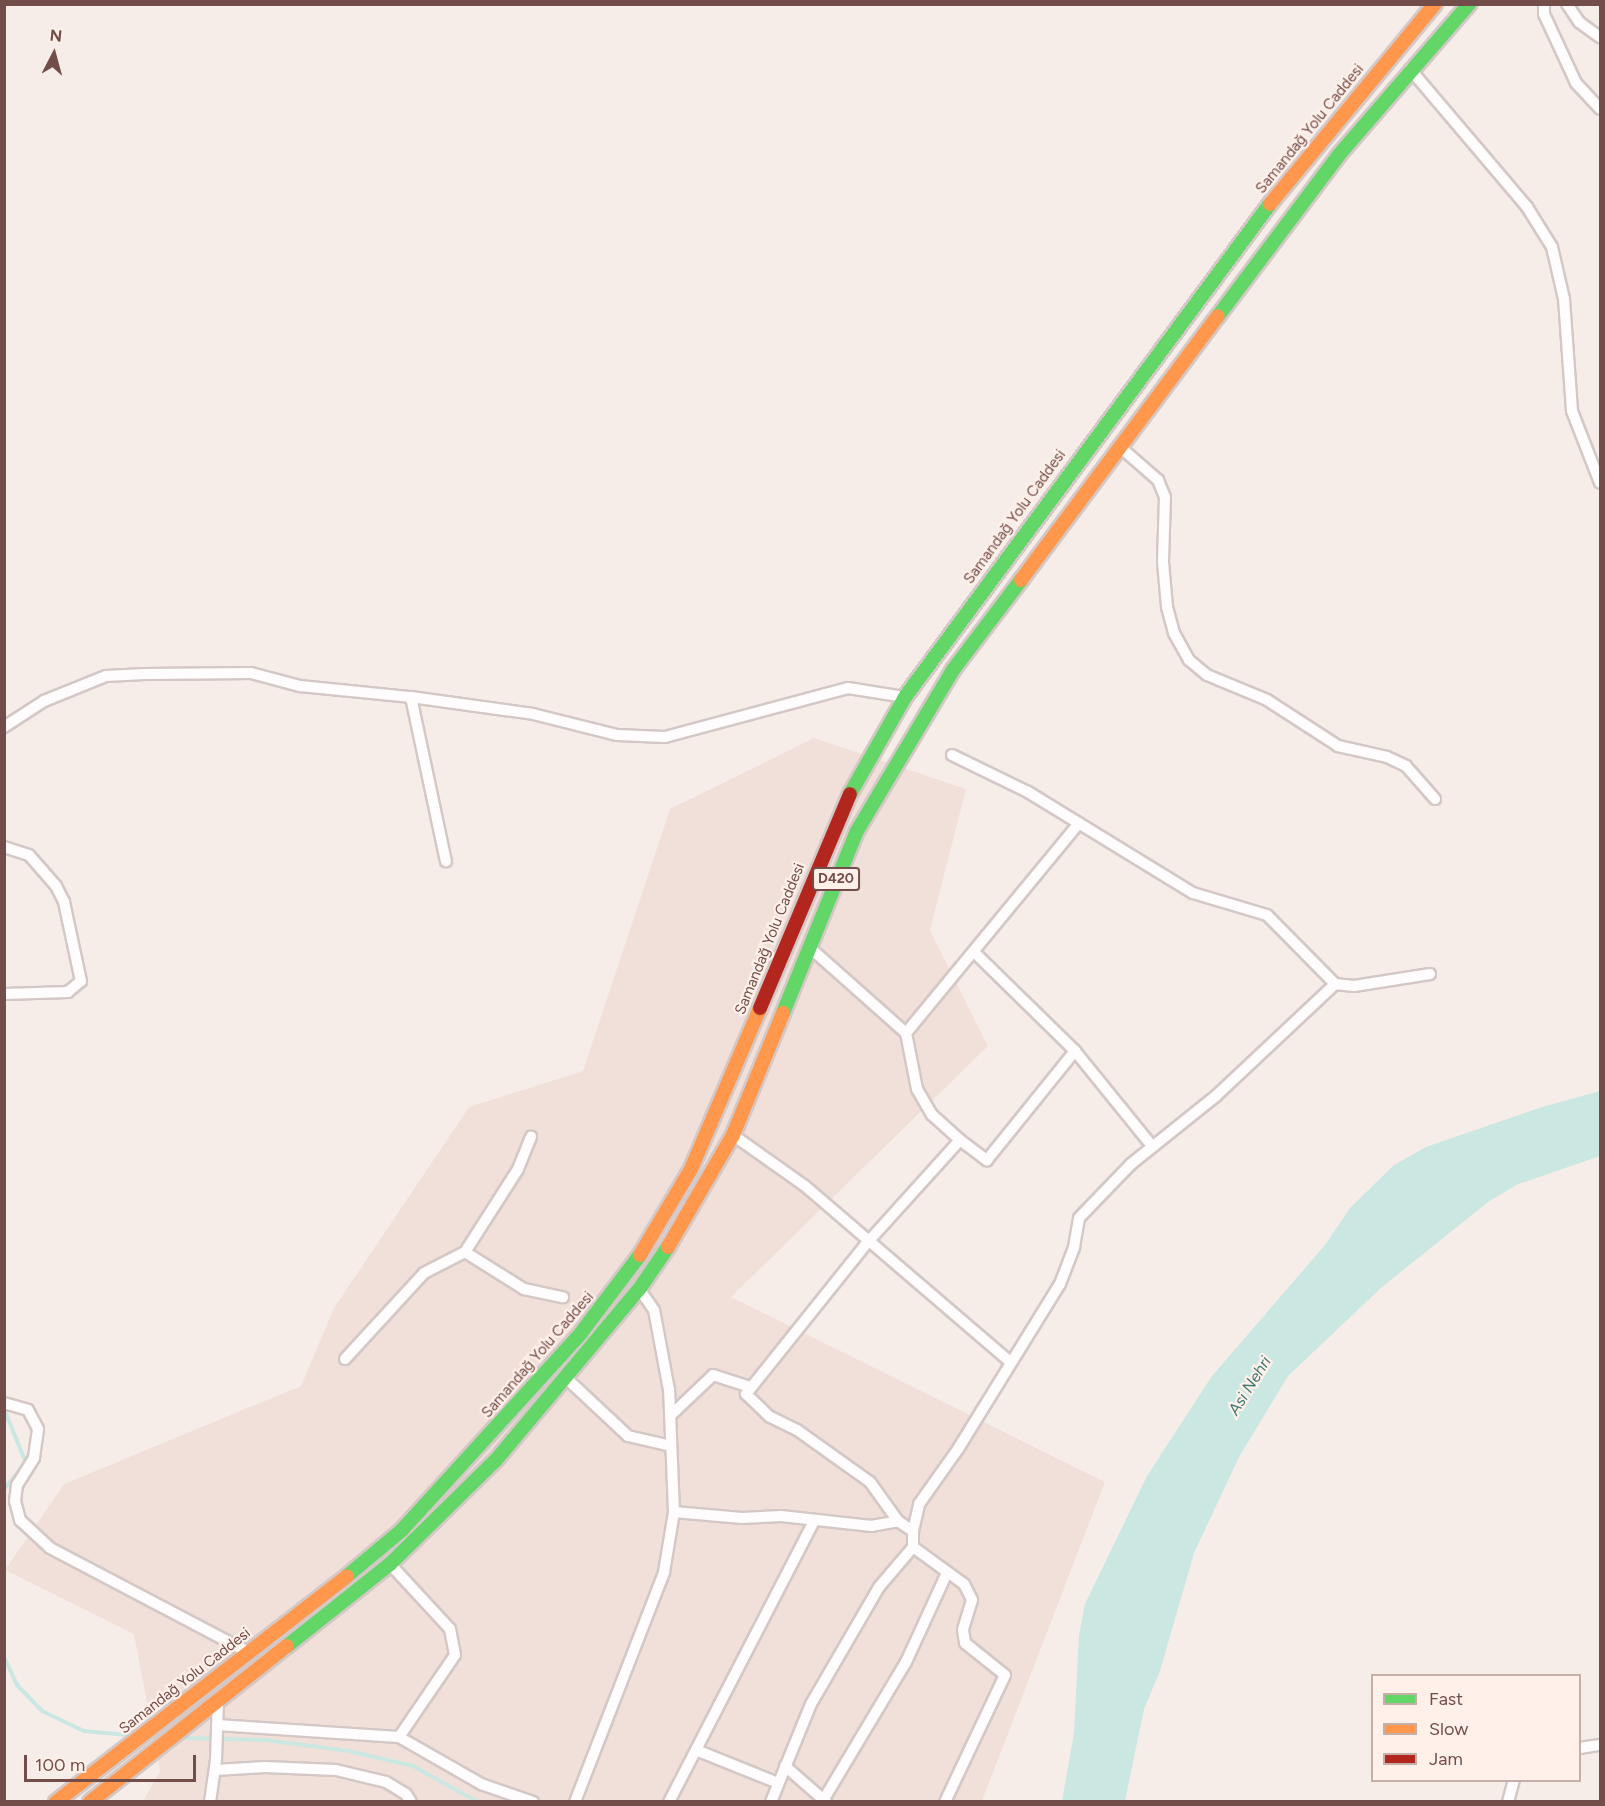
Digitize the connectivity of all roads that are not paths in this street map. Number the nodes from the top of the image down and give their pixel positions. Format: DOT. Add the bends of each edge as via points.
graph roads {
  1 [pos="1435,4"];
  2 [pos="1469,4"];
  3 [pos="1544,4"];
  4 [pos="1567,4"];
  5 [pos="1600,37"];
  6 [pos="1410,68"];
  7 [pos="1600,109"];
  8 [pos="1119,446"];
  9 [pos="1598,469"];
  10 [pos="1600,483"];
  11 [pos="411,697"];
  12 [pos="905,697"];
  13 [pos="4,727"];
  14 [pos="952,755"];
  15 [pos="1435,799"];
  16 [pos="1079,824"];
  17 [pos="4,848"];
  18 [pos="446,861"];
  19 [pos="807,946"];
  20 [pos="974,952"];
  21 [pos="1430,974"];
  22 [pos="1335,984"];
  23 [pos="4,994"];
  24 [pos="906,1033"];
  25 [pos="1075,1051"];
  26 [pos="733,1135"];
  27 [pos="531,1137"];
  28 [pos="960,1140"];
  29 [pos="1152,1146"];
  30 [pos="867,1243"];
  31 [pos="465,1252"];
  32 [pos="626,1278"];
  33 [pos="640,1288"];
  34 [pos="562,1297"];
  35 [pos="345,1359"];
  36 [pos="1011,1362"];
  37 [pos="565,1377"];
  38 [pos="751,1387"];
  39 [pos="4,1403"];
  40 [pos="670,1416"];
  41 [pos="671,1446"];
  42 [pos="674,1512"];
  43 [pos="814,1521"];
  44 [pos="898,1521"];
  45 [pos="914,1532"];
  46 [pos="913,1547"];
  47 [pos="390,1564"];
  48 [pos="947,1573"];
  49 [pos="248,1652"];
  50 [pos="218,1701"];
  51 [pos="217,1728"];
  52 [pos="399,1737"];
  53 [pos="1600,1745"];
  54 [pos="1581,1748"];
  55 [pos="696,1750"];
  56 [pos="785,1766"];
  57 [pos="215,1770"];
  58 [pos="1513,1782"];
  59 [pos="778,1783"];
  60 [pos="825,1800"];
  61 [pos="56,1802"];
  62 [pos="90,1802"];
  63 [pos="210,1802"];
  64 [pos="411,1802"];
  65 [pos="533,1802"];
  66 [pos="575,1802"];
  67 [pos="669,1802"];
  68 [pos="771,1802"];
  69 [pos="945,1802"];
  70 [pos="1508,1802"];
  1 -- 12 [label="highway, Samandağ Yolu Caddesi / D420" via="1255,222"];
  2 -- 6 [label="highway, D420"];
  3 -- 7 [label="street" via="1544,14 1576,82"];
  4 -- 5 [label="street" via="1579,22"];
  6 -- 8 [label="highway, D420" via="1338,156"];
  6 -- 9 [label="street" via="1527,207 1552,247 1564,299 1572,411"];
  8 -- 15 [label="street" via="1158,480 1165,497 1163,562 1167,607 1174,633 1189,660 1207,675 1267,700 1338,746 1387,757 1406,766"];
  8 -- 19 [label="highway, D420" via="953,670 910,735 857,831"];
  9 -- 10 [label="street"];
  11 -- 12 [label="street" via="533,714 617,735 665,738 848,688"];
  11 -- 13 [label="street" via="300,686 250,673 106,676 44,701"];
  11 -- 18 [label="street"];
  12 -- 32 [label="highway, Samandağ Yolu Caddesi / D420" via="864,765 825,847 691,1169"];
  14 -- 16 [label="street" via="1028,792"];
  16 -- 20 [label="street"];
  16 -- 22 [label="street" via="1193,893 1267,915"];
  17 -- 23 [label="street" via="29,855 56,886 66,911 81,981 68,992"];
  19 -- 24 [label="street"];
  19 -- 26 [label="highway, D420"];
  20 -- 24 [label="street"];
  20 -- 25 [label="street"];
  21 -- 22 [label="street" via="1354,986"];
  22 -- 29 [label="street" via="1216,1095"];
  24 -- 28 [label="street" via="917,1089 932,1115"];
  25 -- 28 [label="street" via="987,1160"];
  25 -- 29 [label="street"];
  26 -- 30 [label="street" via="805,1186"];
  26 -- 33 [label="highway, D420" via="678,1232"];
  27 -- 31 [label="street" via="518,1169"];
  28 -- 30 [label="street"];
  29 -- 36 [label="street" via="1079,1218 1074,1247 1060,1284"];
  30 -- 36 [label="street"];
  30 -- 38 [label="street"];
  31 -- 34 [label="street" via="524,1289"];
  31 -- 35 [label="street" via="424,1273"];
  32 -- 33 [label="street"];
  32 -- 49 [label="highway, Samandağ Yolu Caddesi / D420" via="581,1334 402,1530"];
  33 -- 37 [label="highway, D420"];
  33 -- 40 [label="street" via="654,1310"];
  36 -- 45 [label="street" via="920,1504"];
  37 -- 41 [label="street" via="628,1436"];
  37 -- 47 [label="highway, D420" via="496,1460"];
  38 -- 40 [label="street" via="713,1375"];
  38 -- 44 [label="street" via="746,1394 770,1417 797,1430 870,1482"];
  39 -- 49 [label="street" via="27,1410 38,1428 34,1458 17,1485 15,1501 20,1520 50,1548"];
  40 -- 41 [label="street"];
  41 -- 42 [label="street"];
  42 -- 43 [label="street"];
  42 -- 66 [label="street" via="664,1572"];
  43 -- 44 [label="street" via="871,1526"];
  43 -- 55 [label="street"];
  44 -- 45 [label="street"];
  45 -- 46 [label="street"];
  46 -- 48 [label="street"];
  46 -- 56 [label="street" via="879,1587 811,1704"];
  47 -- 50 [label="highway, D420"];
  47 -- 52 [label="street" via="450,1629 455,1656"];
  48 -- 60 [label="street" via="906,1662"];
  48 -- 69 [label="street" via="964,1584 972,1600 963,1630 965,1643 1005,1675"];
  49 -- 61 [label="highway, Samandağ Yolu Caddesi / D420"];
  50 -- 51 [label="street"];
  50 -- 62 [label="highway, D420"];
  51 -- 52 [label="street"];
  51 -- 57 [label="street"];
  52 -- 65 [label="street" via="481,1784"];
  53 -- 54 [label="street"];
  55 -- 59 [label="street"];
  55 -- 67 [label="street"];
  56 -- 59 [label="street"];
  56 -- 60 [label="street"];
  57 -- 63 [label="street"];
  57 -- 64 [label="street" via="336,1770 386,1782 406,1794"];
  58 -- 70 [label="street"];
  59 -- 68 [label="street"];
}
